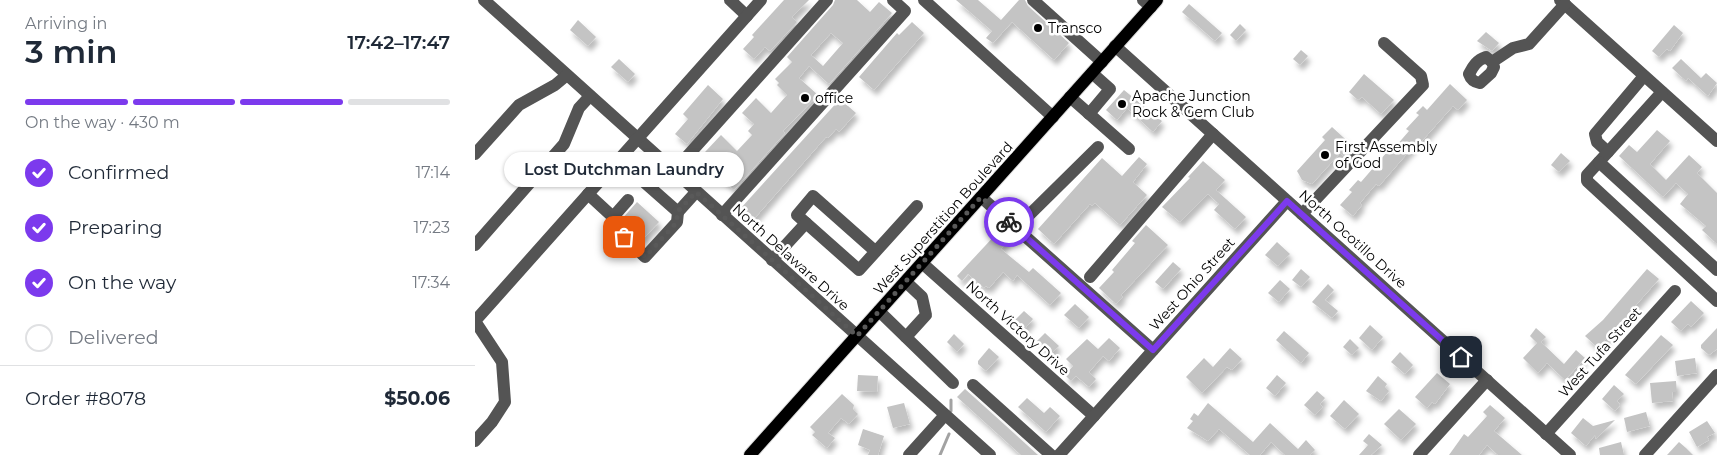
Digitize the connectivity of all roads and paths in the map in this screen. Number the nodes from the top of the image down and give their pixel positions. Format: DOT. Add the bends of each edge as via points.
graph roads {
  1 [pos="484,0"];
  2 [pos="729,0"];
  3 [pos="761,0"];
  4 [pos="827,0"];
  5 [pos="893,0"];
  6 [pos="924,0"];
  7 [pos="1033,0"];
  8 [pos="1150,2"];
  9 [pos="1562,2"];
  10 [pos="747,16"];
  11 [pos="1384,43"];
  12 [pos="1115,46"];
  13 [pos="1102,62"];
  14 [pos="1492,62"];
  15 [pos="1091,73"];
  16 [pos="567,75"];
  17 [pos="1645,76"];
  18 [pos="1662,92"];
  19 [pos="590,96"];
  20 [pos="1070,97"];
  21 [pos="1089,114"];
  22 [pos="1053,117"];
  23 [pos="1213,134"];
  24 [pos="638,139"];
  25 [pos="1717,141"];
  26 [pos="1098,147"];
  27 [pos="1129,148"];
  28 [pos="1608,152"];
  29 [pos="475,154"];
  30 [pos="663,161"];
  31 [pos="1599,162"];
  32 [pos="674,171"];
  33 [pos="696,192"];
  34 [pos="588,194"];
  35 [pos="981,197"];
  36 [pos="628,200"];
  37 [pos="1287,201"];
  38 [pos="917,206"];
  39 [pos="677,212"];
  40 [pos="1302,214"];
  41 [pos="722,215"];
  42 [pos="613,216"];
  43 [pos="807,223"];
  44 [pos="1016,228"];
  45 [pos="475,245"];
  46 [pos="875,251"];
  47 [pos="772,260"];
  48 [pos="922,263"];
  49 [pos="1717,272"];
  50 [pos="1090,276"];
  51 [pos="906,282"];
  52 [pos="1704,288"];
  53 [pos="1675,291"];
  54 [pos="1717,301"];
  55 [pos="879,311"];
  56 [pos="475,321"];
  57 [pos="857,336"];
  58 [pos="906,337"];
  59 [pos="1153,350"];
  60 [pos="1717,375"];
  61 [pos="1487,380"];
  62 [pos="953,384"];
  63 [pos="973,385"];
  64 [pos="945,414"];
  65 [pos="1094,416"];
  66 [pos="1546,434"];
  67 [pos="475,441"];
  68 [pos="750,455"];
  69 [pos="909,455"];
  70 [pos="990,455"];
  71 [pos="1051,455"];
  72 [pos="1059,455"];
  73 [pos="1419,455"];
  74 [pos="1570,455"];
  75 [pos="1645,455"];
  1 -- 16 [label="street, North Delaware Drive"];
  2 -- 10 [label="street"];
  3 -- 10 [label="street"];
  4 -- 32 [label="street"];
  5 -- 41 [label="street" via="905,11"];
  6 -- 22 [label="street"];
  7 -- 13 [label="street"];
  8 -- 12 [label="main road, West Superstition Boulevard"];
  9 -- 14 [label="street" via="1529,44 1513,48"];
  9 -- 17 [label="street"];
  10 -- 24 [label="street"];
  11 -- 40 [label="street" via="1421,76 1423,85"];
  12 -- 13 [label="main road, West Superstition Boulevard"];
  12 -- 23 [label="street, North Ocotillo Drive"];
  13 -- 15 [label="main road, West Superstition Boulevard"];
  15 -- 20 [label="main road, West Superstition Boulevard"];
  15 -- 21 [label="street" via="1110,90"];
  16 -- 19 [label="street, North Delaware Drive"];
  16 -- 29 [label="street" via="519,105"];
  17 -- 18 [label="street"];
  17 -- 28 [label="street" via="1595,134 1597,142"];
  18 -- 25 [label="street"];
  18 -- 28 [label="street"];
  19 -- 24 [label="street, North Delaware Drive"];
  19 -- 45 [label="street" via="579,108 564,144"];
  20 -- 21 [label="street"];
  20 -- 22 [label="main road, West Superstition Boulevard"];
  21 -- 27 [label="street"];
  22 -- 35 [label="main road, West Superstition Boulevard"];
  23 -- 37 [label="street, North Ocotillo Drive"];
  23 -- 50 [label="street"];
  24 -- 30 [label="street, North Delaware Drive"];
  24 -- 34 [label="street"];
  26 -- 44 [label="street"];
  28 -- 31 [label="street"];
  30 -- 32 [label="street, North Delaware Drive"];
  30 -- 39 [label="street" via="644,182"];
  31 -- 49 [label="street"];
  31 -- 52 [label="street" via="1587,175 1587,181"];
  32 -- 33 [label="street, North Delaware Drive"];
  33 -- 39 [label="street"];
  33 -- 41 [label="street, North Delaware Drive"];
  34 -- 42 [label="street"];
  34 -- 56 [label="street"];
  35 -- 44 [label="street"];
  35 -- 48 [label="main road, West Superstition Boulevard"];
  36 -- 42 [label="street"];
  37 -- 40 [label="street, North Ocotillo Drive"];
  37 -- 59 [label="street, West Ohio Street"];
  38 -- 46 [label="street"];
  39 -- 42 [label="street" via="677,222 645,257 614,227"];
  40 -- 61 [label="street, North Ocotillo Drive"];
  41 -- 47 [label="street, North Delaware Drive"];
  43 -- 46 [label="street" via="859,270"];
  43 -- 46 [label="street" via="797,215 813,196"];
  43 -- 47 [label="street"];
  44 -- 59 [label="street"];
  47 -- 57 [label="street, North Delaware Drive"];
  48 -- 51 [label="main road, West Superstition Boulevard"];
  48 -- 65 [label="street, North Victory Drive"];
  49 -- 52 [label="street"];
  51 -- 55 [label="main road, West Superstition Boulevard"];
  51 -- 58 [label="street" via="922,296 926,315"];
  52 -- 54 [label="street"];
  53 -- 66 [label="street, West Tufa Street"];
  55 -- 57 [label="main road, West Superstition Boulevard"];
  55 -- 58 [label="street"];
  56 -- 67 [label="street" via="502,362 505,402"];
  57 -- 64 [label="street, North Delaware Drive"];
  57 -- 68 [label="main road, West Superstition Boulevard"];
  58 -- 62 [label="street"];
  59 -- 65 [label="street, West Ohio Street"];
  60 -- 75 [label="street"];
  61 -- 66 [label="street, North Ocotillo Drive"];
  61 -- 73 [label="street"];
  63 -- 71 [label="street"];
  64 -- 69 [label="street"];
  64 -- 70 [label="street, North Delaware Drive"];
  65 -- 72 [label="street, West Ohio Street"];
  66 -- 74 [label="street, North Ocotillo Drive"];
}
